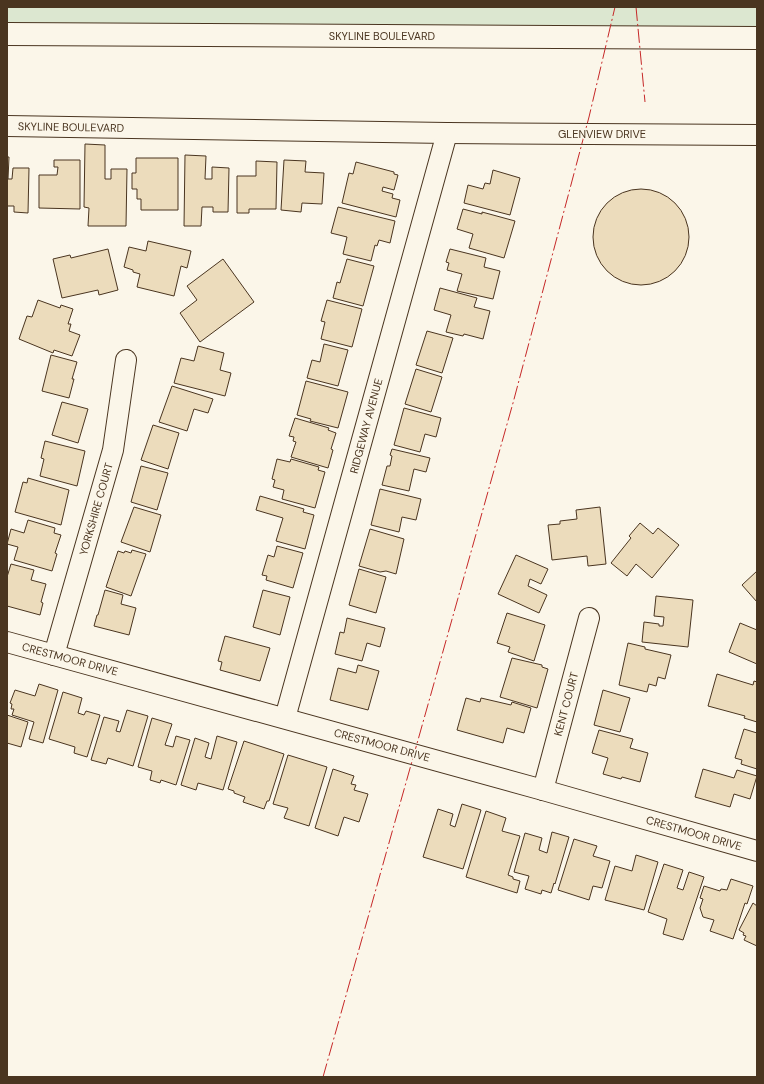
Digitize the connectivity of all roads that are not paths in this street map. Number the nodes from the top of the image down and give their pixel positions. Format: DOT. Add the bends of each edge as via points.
graph roads {
  1 [pos="7,34"];
  2 [pos="757,38"];
  3 [pos="7,126"];
  4 [pos="447,133"];
  5 [pos="757,135"];
  6 [pos="126,360"];
  7 [pos="589,618"];
  8 [pos="7,642"];
  9 [pos="54,655"];
  10 [pos="285,718"];
  11 [pos="543,790"];
  12 [pos="757,851"];
  1 -- 2 [label="main road, SKYLINE BOULEVARD"];
  3 -- 4 [label="street, SKYLINE BOULEVARD"];
  4 -- 5 [label="street, GLENVIEW DRIVE"];
  4 -- 10 [label="street, RIDGEWAY AVENUE"];
  6 -- 9 [label="street, YORKSHIRE COURT" via="113,450"];
  7 -- 11 [label="street, KENT COURT"];
  8 -- 9 [label="street, CRESTMOOR DRIVE"];
  9 -- 10 [label="street, CRESTMOOR DRIVE"];
  10 -- 11 [label="street, CRESTMOOR DRIVE"];
  11 -- 12 [label="street, CRESTMOOR DRIVE"];
}
